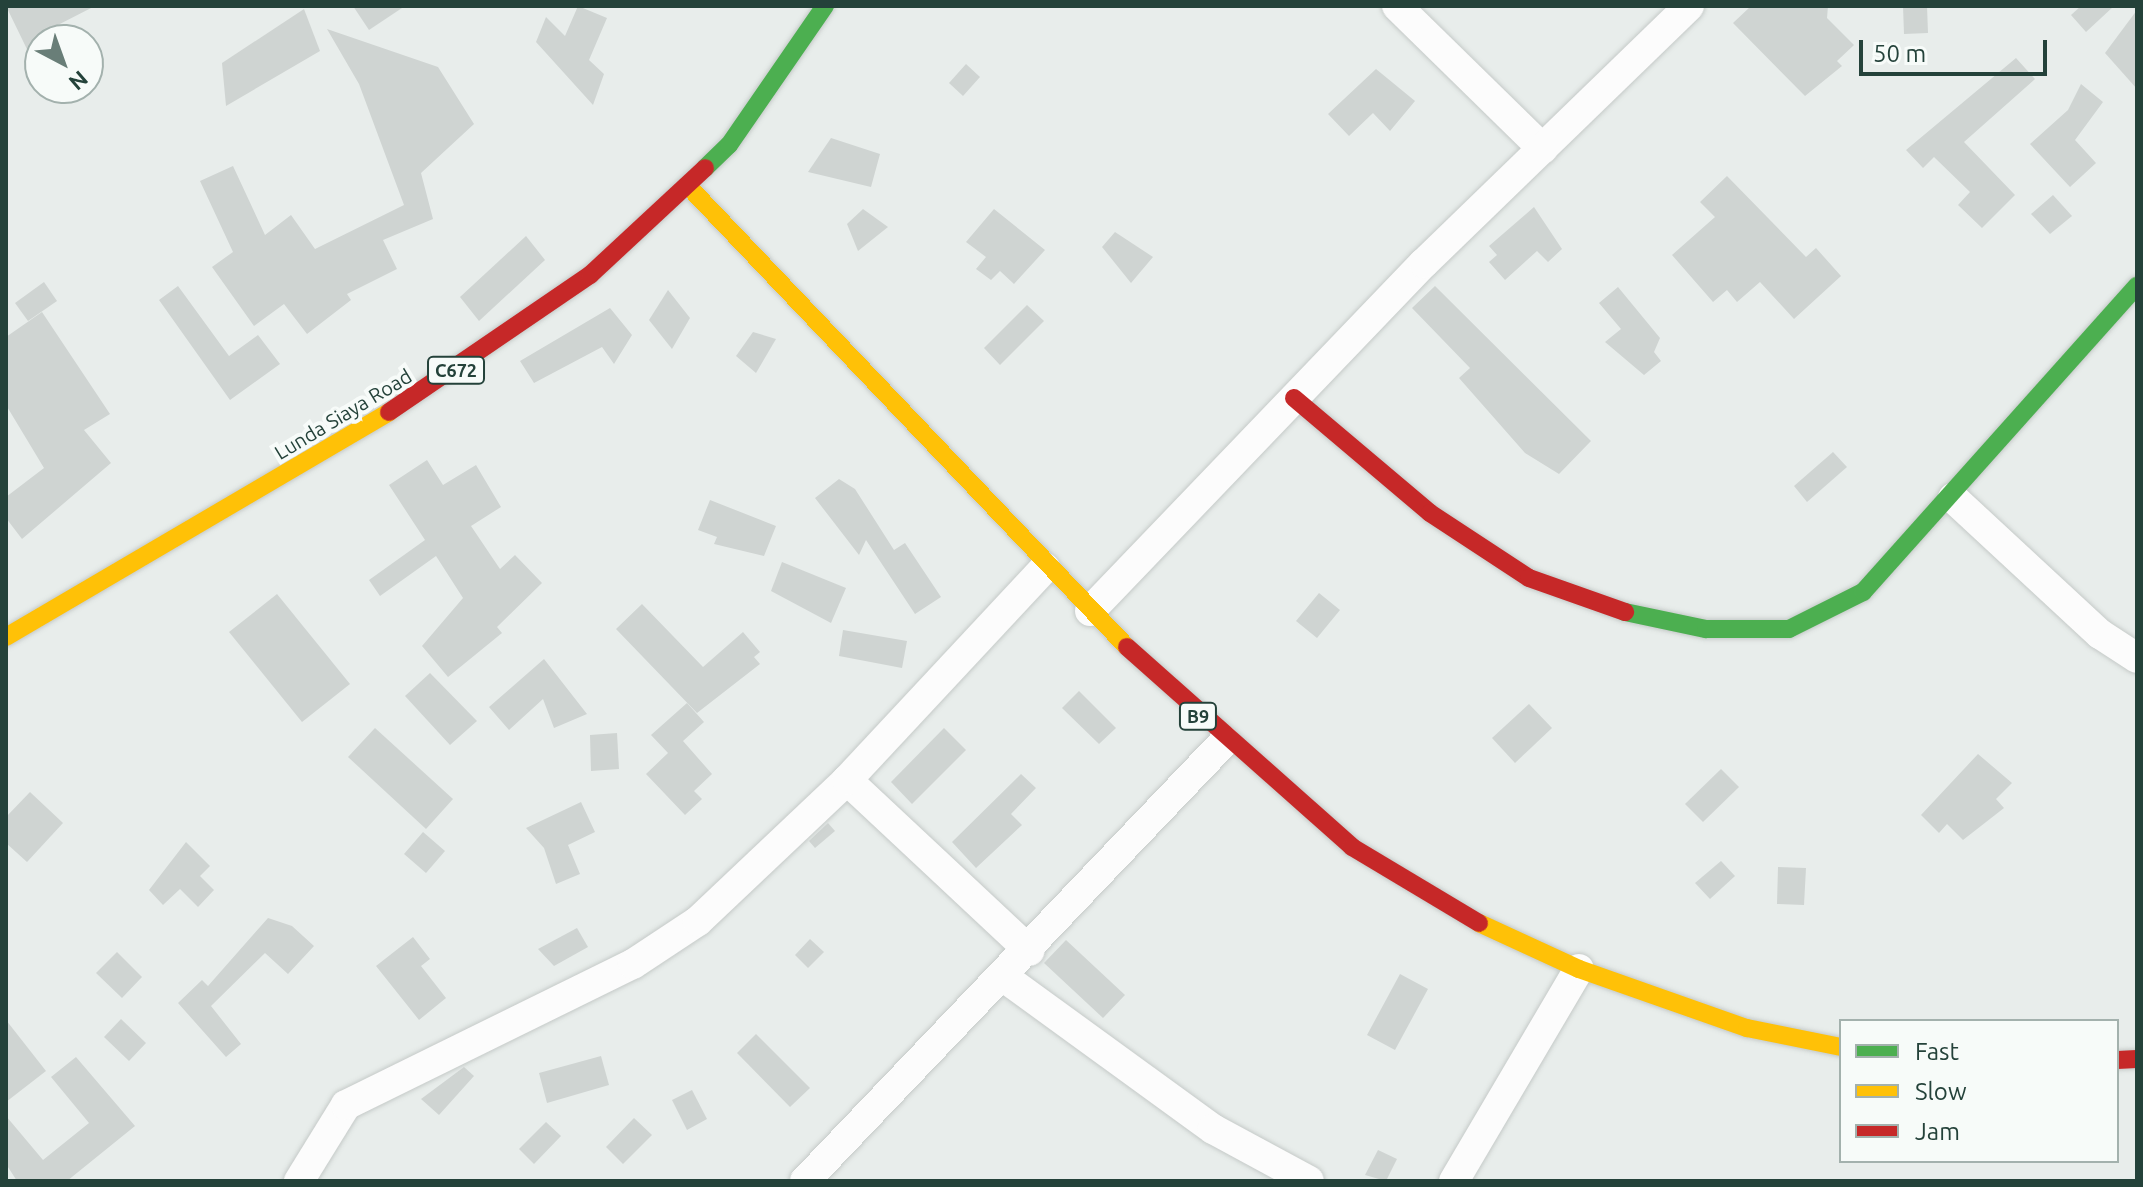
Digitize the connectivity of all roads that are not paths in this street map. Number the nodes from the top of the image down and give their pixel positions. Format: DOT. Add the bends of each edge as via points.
graph roads {
  1 [pos="825,6"];
  2 [pos="1397,6"];
  3 [pos="1689,6"];
  4 [pos="1543,149"];
  5 [pos="689,187"];
  6 [pos="2137,286"];
  7 [pos="1294,398"];
  8 [pos="1953,498"];
  9 [pos="1045,568"];
  10 [pos="1090,611"];
  11 [pos="6,637"];
  12 [pos="2137,658"];
  13 [pos="1225,741"];
  14 [pos="847,780"];
  15 [pos="1030,951"];
  16 [pos="1579,969"];
  17 [pos="1005,978"];
  18 [pos="1839,1047"];
  19 [pos="299,1181"];
  20 [pos="805,1181"];
  21 [pos="1309,1181"];
  22 [pos="1454,1181"];
  1 -- 5 [label="main road, Lunda Siaya Road / C672" via="729,145"];
  2 -- 4 [label="street"];
  3 -- 4 [label="street"];
  4 -- 7 [label="street"];
  5 -- 9 [label="main road, B9"];
  5 -- 11 [label="main road, Lunda Siaya Road / C672" via="590,275 481,353"];
  6 -- 8 [label="main road" via="1996,438"];
  7 -- 8 [label="main road" via="1430,513 1529,578 1644,619 1706,629 1789,629 1824,616 1863,592"];
  7 -- 10 [label="street"];
  8 -- 12 [label="street" via="2100,634"];
  9 -- 10 [label="main road, B9"];
  9 -- 14 [label="street"];
  10 -- 13 [label="main road, B9"];
  13 -- 15 [label="street"];
  13 -- 16 [label="main road, B9" via="1405,883"];
  14 -- 15 [label="street"];
  14 -- 19 [label="street" via="721,901 633,964 346,1105"];
  15 -- 17 [label="street"];
  16 -- 18 [label="main road, B9" via="1747,1028"];
  16 -- 22 [label="street"];
  17 -- 20 [label="street"];
  17 -- 21 [label="street" via="1213,1129"];
}
